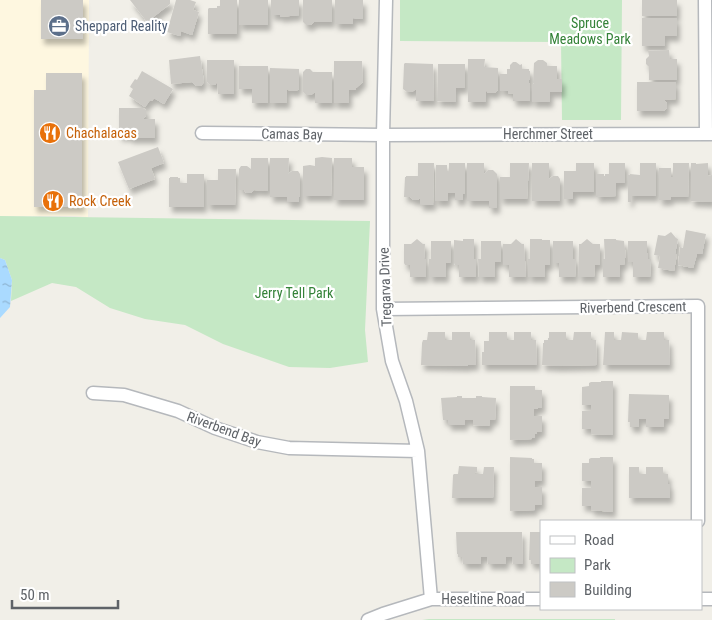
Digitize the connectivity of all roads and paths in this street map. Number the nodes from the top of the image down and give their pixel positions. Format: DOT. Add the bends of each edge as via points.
graph roads {
  1 [pos="386,0"];
  2 [pos="705,0"];
  3 [pos="202,133"];
  4 [pos="709,134"];
  5 [pos="383,135"];
  6 [pos="383,309"];
  7 [pos="93,393"];
  8 [pos="418,450"];
  9 [pos="698,520"];
  10 [pos="432,599"];
  11 [pos="540,599"];
  12 [pos="368,620"];
  1 -- 5 [label="street, Tregarva Drive"];
  2 -- 4 [label="street"];
  3 -- 5 [label="street, Camas Bay"];
  4 -- 5 [label="street, Herchmer Street"];
  5 -- 6 [label="street, Tregarva Drive"];
  6 -- 8 [label="street, Tregarva Drive" via="392,361"];
  6 -- 9 [label="street, Riverbend Crescent" via="698,306"];
  7 -- 8 [label="street, Riverbend Bay" via="124,395 257,442 289,448"];
  8 -- 10 [label="street, Tregarva Drive"];
  10 -- 11 [label="street, Heseltine Road"];
  10 -- 12 [label="street, Heseltine Road"];
}
